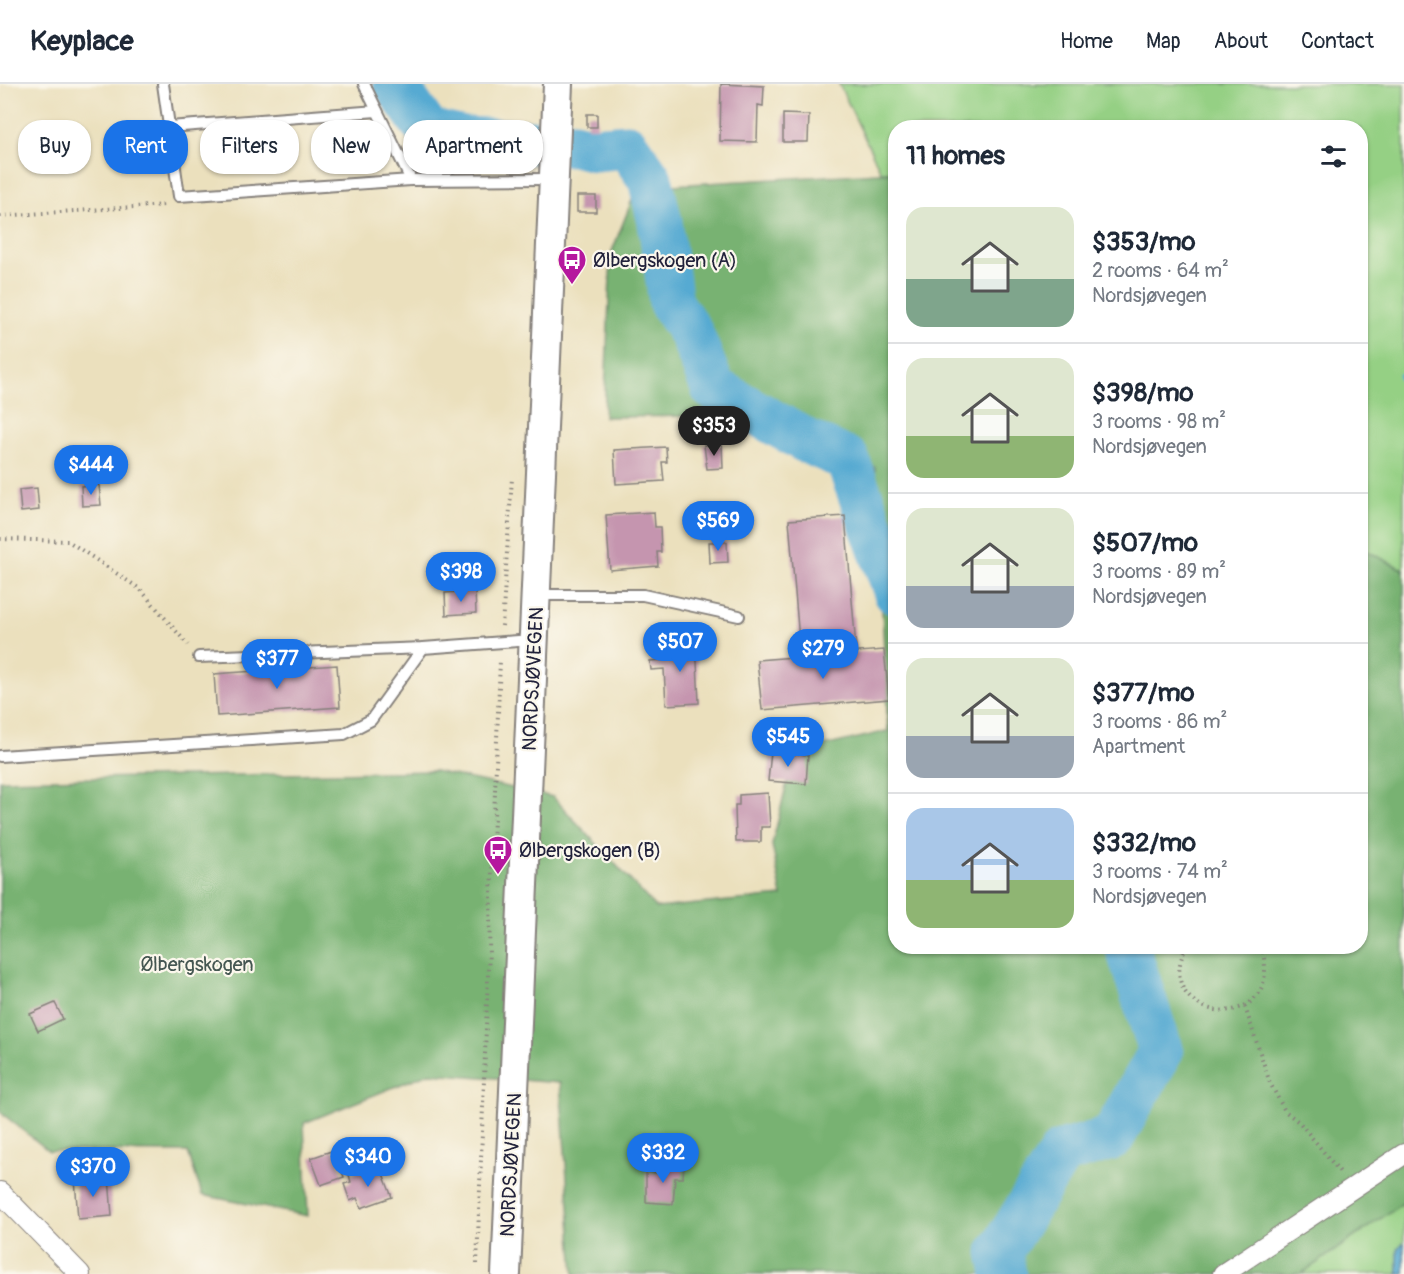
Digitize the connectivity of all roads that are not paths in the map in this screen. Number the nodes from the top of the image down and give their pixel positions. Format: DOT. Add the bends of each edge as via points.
graph roads {
  1 [pos="163,84"];
  2 [pos="364,84"];
  3 [pos="558,84"];
  4 [pos="377,111"];
  5 [pos="168,120"];
  6 [pos="188,126"];
  7 [pos="175,174"];
  8 [pos="554,179"];
  9 [pos="411,180"];
  10 [pos="537,595"];
  11 [pos="739,616"];
  12 [pos="536,639"];
  13 [pos="423,648"];
  14 [pos="199,657"];
  15 [pos="0,756"];
  16 [pos="1404,1154"];
  17 [pos="0,1192"];
  18 [pos="80,1274"];
  19 [pos="506,1274"];
  20 [pos="1222,1274"];
  1 -- 5 [label="lane"];
  2 -- 4 [label="lane"];
  3 -- 8 [label="main road, NORDSJØVEGEN"];
  4 -- 6 [label="lane"];
  4 -- 9 [label="lane"];
  7 -- 9 [label="lane" via="178,196"];
  8 -- 9 [label="lane"];
  8 -- 10 [label="main road, NORDSJØVEGEN"];
  10 -- 11 [label="lane" via="643,595"];
  10 -- 12 [label="main road, NORDSJØVEGEN"];
  12 -- 13 [label="lane"];
  12 -- 19 [label="main road, NORDSJØVEGEN"];
  13 -- 14 [label="lane"];
  13 -- 15 [label="lane" via="370,720 344,734"];
  16 -- 20 [label="street" via="1347,1183"];
  17 -- 18 [label="street"];
}
